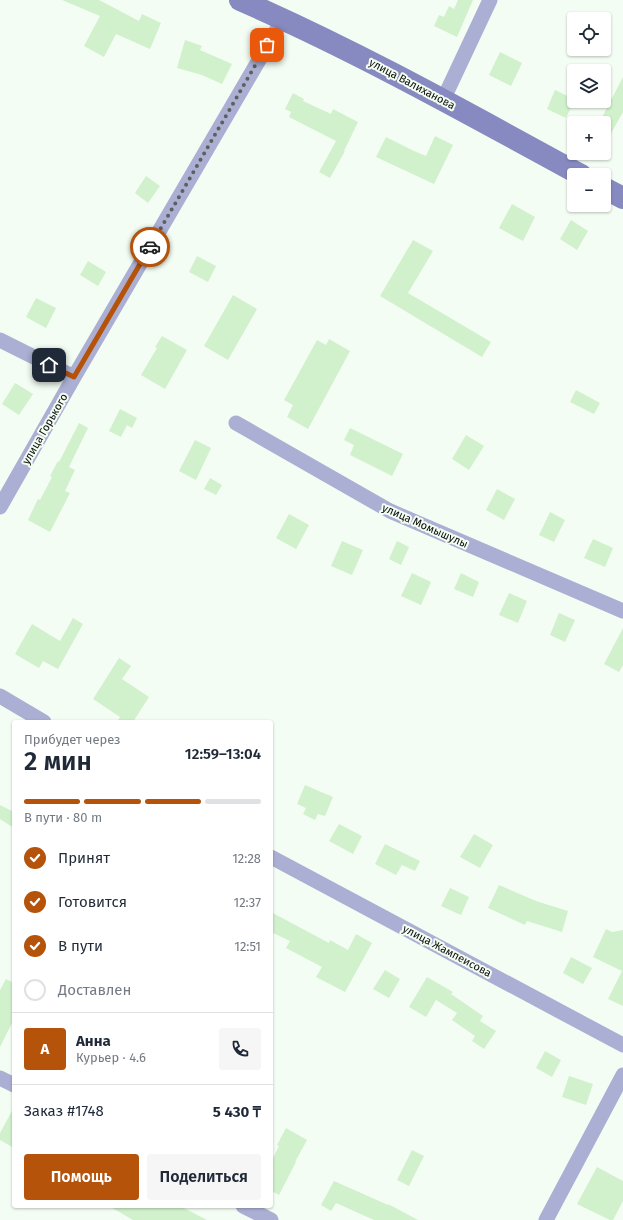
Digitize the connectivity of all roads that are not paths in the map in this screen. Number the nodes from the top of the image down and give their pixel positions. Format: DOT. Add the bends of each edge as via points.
graph roads {
  1 [pos="240,0"];
  2 [pos="490,0"];
  3 [pos="283,19"];
  4 [pos="443,100"];
  5 [pos="568,168"];
  6 [pos="611,192"];
  7 [pos="623,198"];
  8 [pos="0,340"];
  9 [pos="74,377"];
  10 [pos="236,423"];
  11 [pos="0,507"];
  12 [pos="623,611"];
  13 [pos="0,696"];
  14 [pos="41,720"];
  15 [pos="273,858"];
  16 [pos="623,1045"];
  17 [pos="623,1075"];
  18 [pos="0,1078"];
  19 [pos="12,1084"];
  20 [pos="248,1208"];
  21 [pos="271,1220"];
  22 [pos="546,1220"];
  1 -- 3 [label="main road, улица Валиханова"];
  2 -- 4 [label="street"];
  3 -- 4 [label="main road, улица Валиханова"];
  3 -- 9 [label="street, улица Горького"];
  4 -- 5 [label="main road, улица Валиханова"];
  6 -- 7 [label="main road"];
  8 -- 9 [label="street"];
  9 -- 11 [label="street, улица Горького"];
  10 -- 12 [label="street, улица Момышулы" via="390,511"];
  13 -- 14 [label="street"];
  15 -- 16 [label="street, улица Жампеисова"];
  17 -- 22 [label="street"];
  18 -- 19 [label="street"];
  20 -- 21 [label="street"];
}
